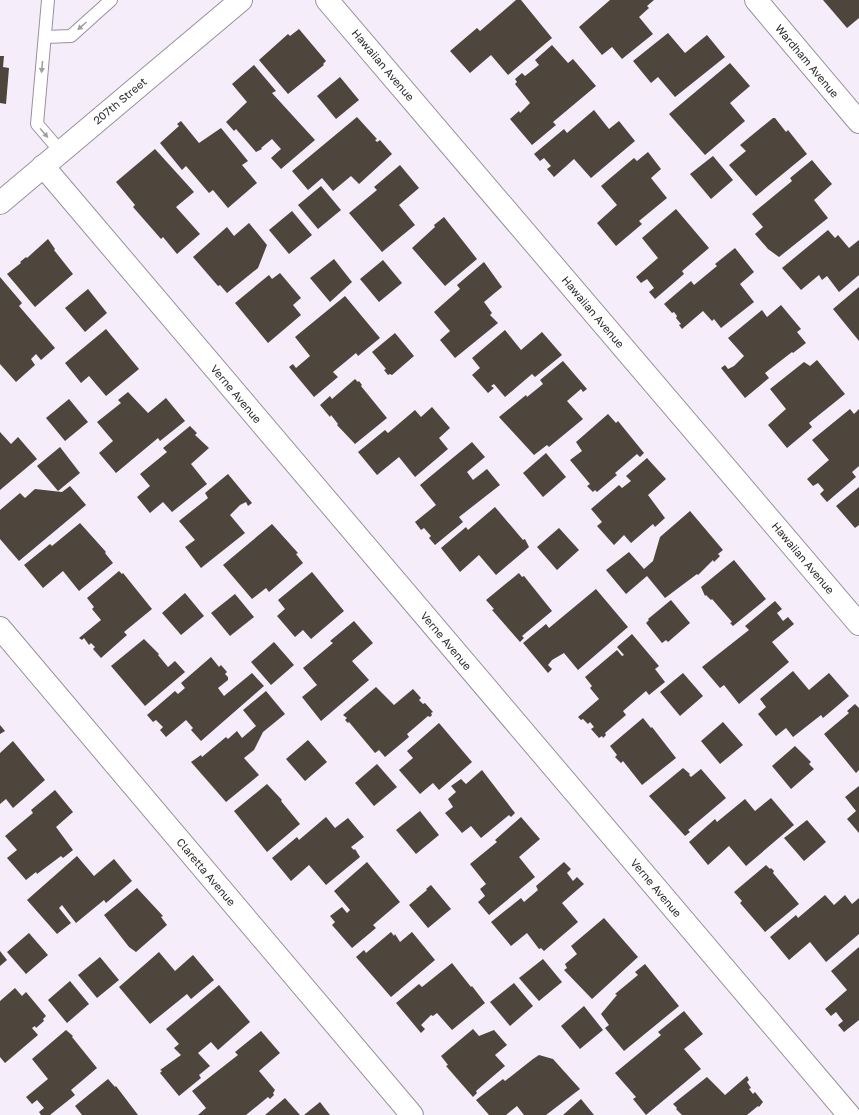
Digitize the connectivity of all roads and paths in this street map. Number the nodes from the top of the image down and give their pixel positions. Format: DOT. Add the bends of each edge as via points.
graph roads {
  1 [pos="48,0"];
  2 [pos="111,0"];
  3 [pos="241,0"];
  4 [pos="327,0"];
  5 [pos="756,0"];
  6 [pos="45,37"];
  7 [pos="856,112"];
  8 [pos="61,152"];
  9 [pos="43,166"];
  10 [pos="0,203"];
  11 [pos="859,624"];
  12 [pos="0,628"];
  13 [pos="412,1115"];
  14 [pos="849,1115"];
  1 -- 6 [label="lane"];
  2 -- 6 [label="lane, one-way" via="71,36"];
  3 -- 8 [label="street, 207th Street"];
  4 -- 11 [label="street, Hawaiian Avenue"];
  5 -- 7 [label="street, Wardham Avenue"];
  6 -- 8 [label="lane, one-way" via="36,124"];
  8 -- 9 [label="street, 207th Street"];
  9 -- 10 [label="street, 207th Street"];
  9 -- 14 [label="street, Verne Avenue"];
  12 -- 13 [label="street, Claretta Avenue"];
}
